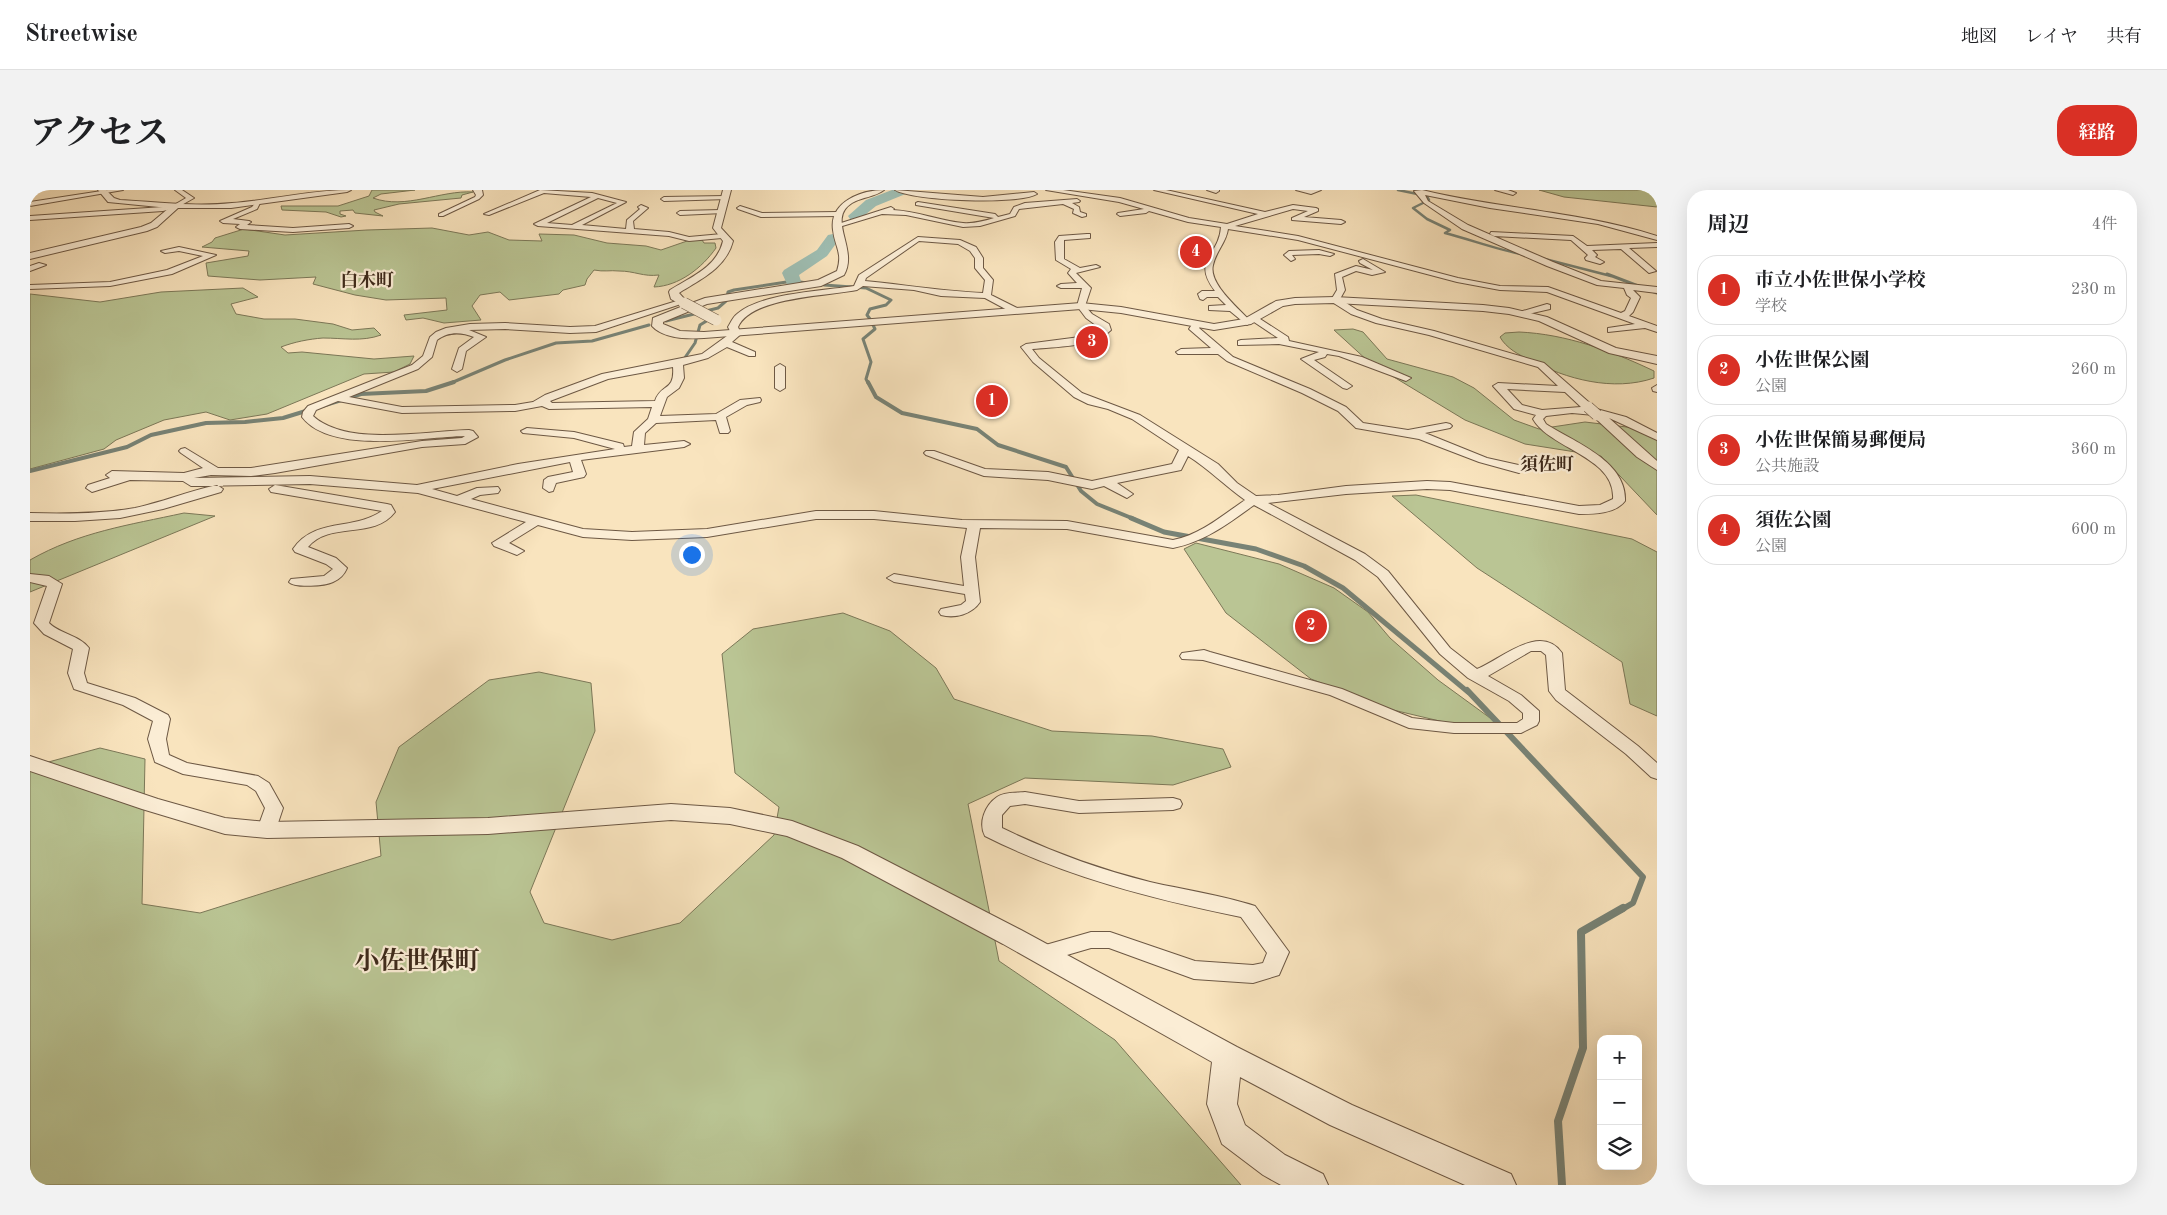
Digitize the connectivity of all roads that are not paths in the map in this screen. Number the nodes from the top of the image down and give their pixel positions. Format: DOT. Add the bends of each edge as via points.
graph roads {
  1 [pos="120,190"];
  2 [pos="178,190"];
  3 [pos="347,190"];
  4 [pos="476,190"];
  5 [pos="880,190"];
  6 [pos="898,190"];
  7 [pos="945,190"];
  8 [pos="989,190"];
  9 [pos="1047,190"];
  10 [pos="1177,190"];
  11 [pos="1299,190"];
  12 [pos="1318,190"];
  13 [pos="1498,190"];
  14 [pos="103,191"];
  15 [pos="905,191"];
  16 [pos="1416,191"];
  17 [pos="1154,192"];
  18 [pos="1513,192"];
  19 [pos="592,193"];
  20 [pos="726,194"];
  21 [pos="1104,194"];
  22 [pos="933,195"];
  23 [pos="1022,196"];
  24 [pos="970,198"];
  25 [pos="1004,198"];
  26 [pos="664,199"];
  27 [pos="1117,200"];
  28 [pos="1496,200"];
  29 [pos="1064,202"];
  30 [pos="256,203"];
  31 [pos="1209,203"];
  32 [pos="30,204"];
  33 [pos="1034,204"];
  34 [pos="1272,204"];
  35 [pos="903,205"];
  36 [pos="1199,205"];
  37 [pos="1242,205"];
  38 [pos="176,206"];
  39 [pos="1264,206"];
  40 [pos="641,207"];
  41 [pos="1190,207"];
  42 [pos="740,208"];
  43 [pos="1291,208"];
  44 [pos="1502,208"];
  45 [pos="952,209"];
  46 [pos="1249,210"];
  47 [pos="1156,211"];
  48 [pos="720,212"];
  49 [pos="881,212"];
  50 [pos="1224,212"];
  51 [pos="680,213"];
  52 [pos="976,213"];
  53 [pos="488,214"];
  54 [pos="838,214"];
  55 [pos="1126,214"];
  56 [pos="1199,214"];
  57 [pos="1266,214"];
  58 [pos="441,215"];
  59 [pos="1082,215"];
  60 [pos="30,218"];
  61 [pos="1005,218"];
  62 [pos="1294,219"];
  63 [pos="1207,220"];
  64 [pos="923,221"];
  65 [pos="1341,222"];
  66 [pos="1456,222"];
  67 [pos="1474,223"];
  68 [pos="839,225"];
  69 [pos="349,226"];
  70 [pos="575,226"];
  71 [pos="1227,226"];
  72 [pos="630,231"];
  73 [pos="1494,234"];
  74 [pos="722,236"];
  75 [pos="1087,236"];
  76 [pos="1657,238"];
  77 [pos="918,239"];
  78 [pos="1657,245"];
  79 [pos="1623,247"];
  80 [pos="1586,248"];
  81 [pos="166,252"];
  82 [pos="30,256"];
  83 [pos="1060,256"];
  84 [pos="1359,256"];
  85 [pos="1291,259"];
  86 [pos="1600,262"];
  87 [pos="42,265"];
  88 [pos="1096,267"];
  89 [pos="30,269"];
  90 [pos="1060,269"];
  91 [pos="1074,271"];
  92 [pos="1652,271"];
  93 [pos="861,284"];
  94 [pos="1084,285"];
  95 [pos="1061,286"];
  96 [pos="1627,286"];
  97 [pos="30,287"];
  98 [pos="1657,290"];
  99 [pos="988,296"];
  100 [pos="1335,300"];
  101 [pos="1227,301"];
  102 [pos="683,303"];
  103 [pos="1081,306"];
  104 [pos="1547,307"];
  105 [pos="1014,310"];
  106 [pos="1520,313"];
  107 [pos="1622,317"];
  108 [pos="1250,320"];
  109 [pos="1196,325"];
  110 [pos="1647,326"];
  111 [pos="1657,329"];
  112 [pos="1611,330"];
  113 [pos="446,331"];
  114 [pos="736,334"];
  115 [pos="1279,341"];
  116 [pos="726,343"];
  117 [pos="1241,343"];
  118 [pos="1472,344"];
  119 [pos="1436,345"];
  120 [pos="1322,350"];
  121 [pos="1218,351"];
  122 [pos="1181,352"];
  123 [pos="752,354"];
  124 [pos="1657,360"];
  125 [pos="678,363"];
  126 [pos="780,367"];
  127 [pos="457,369"];
  128 [pos="1355,369"];
  129 [pos="1406,378"];
  130 [pos="1347,386"];
  131 [pos="780,388"];
  132 [pos="1566,389"];
  133 [pos="338,398"];
  134 [pos="756,400"];
  135 [pos="543,401"];
  136 [pos="658,404"];
  137 [pos="1542,413"];
  138 [pos="720,416"];
  139 [pos="652,420"];
  140 [pos="1446,426"];
  141 [pos="527,431"];
  142 [pos="724,431"];
  143 [pos="1409,433"];
  144 [pos="1657,437"];
  145 [pos="684,444"];
  146 [pos="638,448"];
  147 [pos="1186,450"];
  148 [pos="185,451"];
  149 [pos="930,453"];
  150 [pos="574,458"];
  151 [pos="1657,466"];
  152 [pos="1519,469"];
  153 [pos="214,471"];
  154 [pos="112,475"];
  155 [pos="128,477"];
  156 [pos="186,477"];
  157 [pos="1106,482"];
  158 [pos="271,484"];
  159 [pos="92,488"];
  160 [pos="418,488"];
  161 [pos="549,488"];
  162 [pos="494,490"];
  163 [pos="1127,494"];
  164 [pos="458,500"];
  165 [pos="1253,500"];
  166 [pos="76,506"];
  167 [pos="98,516"];
  168 [pos="30,517"];
  169 [pos="536,521"];
  170 [pos="974,524"];
  171 [pos="322,532"];
  172 [pos="356,532"];
  173 [pos="517,551"];
  174 [pos="30,578"];
  175 [pos="894,578"];
  176 [pos="296,582"];
  177 [pos="971,591"];
  178 [pos="946,612"];
  179 [pos="1188,656"];
  180 [pos="1474,674"];
  181 [pos="30,763"];
  182 [pos="1657,773"];
  183 [pos="1173,804"];
  184 [pos="267,830"];
  185 [pos="1043,954"];
  186 [pos="1227,1056"];
  187 [pos="1312,1185"];
  188 [pos="1500,1185"];
  1 -- 14 [label="street"];
  2 -- 38 [label="street" via="191,198"];
  3 -- 30 [label="street"];
  4 -- 58 [label="street" via="480,195 477,198"];
  5 -- 54 [label="street" via="848,202"];
  6 -- 15 [label="street"];
  7 -- 22 [label="street"];
  8 -- 25 [label="street"];
  9 -- 21 [label="street"];
  9 -- 23 [label="street"];
  10 -- 37 [label="street"];
  11 -- 12 [label="street"];
  13 -- 18 [label="street"];
  14 -- 32 [label="street"];
  14 -- 38 [label="street" via="111,200 120,202"];
  15 -- 22 [label="street"];
  16 -- 44 [label="street"];
  16 -- 66 [label="street" via="1426,202"];
  17 -- 31 [label="street"];
  17 -- 36 [label="street"];
  19 -- 53 [label="street" via="537,192"];
  19 -- 70 [label="street" via="623,202"];
  19 -- 70 [label="street" via="538,224"];
  20 -- 26 [label="street"];
  20 -- 48 [label="street"];
  21 -- 27 [label="street"];
  21 -- 29 [label="street"];
  22 -- 24 [label="street"];
  22 -- 45 [label="street" via="911,203"];
  23 -- 25 [label="street"];
  23 -- 33 [label="street"];
  24 -- 25 [label="street"];
  24 -- 45 [label="street"];
  25 -- 52 [label="street"];
  27 -- 47 [label="street"];
  27 -- 63 [label="street" via="1145,201 1181,210 1169,212"];
  28 -- 44 [label="street"];
  29 -- 33 [label="street"];
  29 -- 59 [label="street" via="1077,208 1075,212"];
  30 -- 38 [label="street"];
  30 -- 69 [label="street" via="255,208 223,221 247,222 240,226 286,230"];
  31 -- 36 [label="street"];
  31 -- 37 [label="street"];
  33 -- 61 [label="street" via="1019,206 1013,215"];
  34 -- 43 [label="street"];
  35 -- 49 [label="street"];
  36 -- 41 [label="street"];
  37 -- 46 [label="street"];
  37 -- 50 [label="street"];
  38 -- 60 [label="street"];
  38 -- 82 [label="street" via="154,225 144,229"];
  39 -- 46 [label="street"];
  40 -- 72 [label="street" via="645,208 630,220"];
  42 -- 54 [label="street" via="761,215"];
  43 -- 57 [label="street"];
  43 -- 62 [label="street" via="1316,210"];
  44 -- 76 [label="street" via="1504,216 1578,226 1582,218"];
  45 -- 52 [label="street"];
  45 -- 64 [label="street"];
  46 -- 57 [label="street"];
  47 -- 55 [label="street"];
  47 -- 63 [label="street"];
  48 -- 51 [label="street"];
  48 -- 74 [label="street" via="717,228"];
  49 -- 64 [label="street" via="906,213"];
  49 -- 68 [label="street"];
  52 -- 61 [label="street"];
  54 -- 68 [label="street"];
  56 -- 63 [label="street"];
  57 -- 62 [label="street"];
  57 -- 71 [label="street"];
  61 -- 64 [label="street" via="971,225"];
  62 -- 65 [label="street"];
  63 -- 71 [label="street"];
  64 -- 77 [label="street"];
  66 -- 67 [label="street"];
  66 -- 96 [label="street" via="1593,281"];
  68 -- 114 [label="street" via="844,249 841,273 821,283 705,301 657,320 658,326 665,331 692,336"];
  70 -- 72 [label="street"];
  71 -- 84 [label="street" via="1286,235"];
  71 -- 101 [label="street" via="1208,266 1210,278"];
  72 -- 74 [label="street" via="677,232 694,239"];
  73 -- 80 [label="street" via="1573,238"];
  74 -- 102 [label="street" via="728,241 719,261 674,292"];
  75 -- 83 [label="street" via="1062,238 1059,242"];
  77 -- 93 [label="street" via="862,277"];
  77 -- 99 [label="street" via="960,242 973,249 979,258 978,268 989,280"];
  78 -- 79 [label="street"];
  79 -- 80 [label="street"];
  79 -- 92 [label="street"];
  80 -- 86 [label="street" via="1592,255 1589,258"];
  81 -- 97 [label="street" via="179,249 212,255 169,272 110,284"];
  83 -- 90 [label="street" via="1052,257 1051,261"];
  83 -- 91 [label="street" via="1060,260 1076,268"];
  84 -- 85 [label="street" via="1295,252 1288,255"];
  84 -- 100 [label="street" via="1382,272 1372,273 1356,268 1338,276 1341,290"];
  84 -- 107 [label="street" via="1500,288 1557,292"];
  87 -- 89 [label="street"];
  88 -- 91 [label="street"];
  91 -- 94 [label="street" via="1072,273"];
  93 -- 99 [label="street"];
  93 -- 114 [label="street" via="847,290 749,310 735,321"];
  94 -- 95 [label="street"];
  94 -- 103 [label="street"];
  96 -- 98 [label="street"];
  96 -- 107 [label="street" via="1636,297 1630,312"];
  99 -- 105 [label="street"];
  100 -- 106 [label="street"];
  100 -- 108 [label="street" via="1280,303"];
  100 -- 118 [label="street" via="1378,321"];
  101 -- 101 [label="street" via="1207,302 1202,294"];
  101 -- 108 [label="street"];
  102 -- 113 [label="street" via="596,329 505,326"];
  102 -- 114 [label="street, bridge"];
  103 -- 105 [label="street"];
  103 -- 109 [label="street" via="1121,310"];
  103 -- 147 [label="street" via="1089,316 1106,326 1102,334 1026,347 1028,351 1078,395 1136,417"];
  104 -- 106 [label="street"];
  105 -- 114 [label="street"];
  106 -- 124 [label="street" via="1543,319 1614,351"];
  107 -- 110 [label="street"];
  108 -- 109 [label="street" via="1226,326"];
  108 -- 115 [label="street" via="1285,339"];
  109 -- 121 [label="street" via="1194,329"];
  110 -- 111 [label="street"];
  110 -- 112 [label="street"];
  113 -- 127 [label="street" via="481,337 462,350"];
  113 -- 133 [label="street" via="433,339 427,357 414,367"];
  114 -- 116 [label="street"];
  115 -- 117 [label="street"];
  115 -- 120 [label="street"];
  116 -- 123 [label="street"];
  116 -- 125 [label="street" via="705,356"];
  118 -- 119 [label="street"];
  118 -- 132 [label="street" via="1542,365"];
  120 -- 128 [label="street"];
  120 -- 129 [label="street" via="1362,359 1395,376"];
  120 -- 130 [label="street" via="1322,355 1306,359"];
  121 -- 122 [label="street"];
  121 -- 143 [label="street" via="1342,409 1360,426"];
  125 -- 135 [label="street" via="606,376"];
  125 -- 136 [label="street" via="679,378 675,386 662,395"];
  126 -- 131 [label="street"];
  132 -- 137 [label="street" via="1498,386 1518,407"];
  132 -- 151 [label="street" via="1613,425"];
  133 -- 135 [label="street" via="402,410 515,408"];
  133 -- 153 [label="street" via="312,408 307,417 311,424 328,432 357,436 398,437 458,432 469,433 472,437 465,441 422,444 274,469"];
  134 -- 138 [label="street" via="744,402"];
  135 -- 136 [label="street" via="550,406"];
  136 -- 139 [label="street"];
  137 -- 144 [label="street" via="1573,410 1610,415"];
  137 -- 165 [label="street" via="1538,419 1542,426 1612,474 1620,489 1619,501 1612,507 1580,510 1475,489 1427,485"];
  138 -- 139 [label="street"];
  138 -- 142 [label="street"];
  139 -- 146 [label="street" via="640,432"];
  140 -- 143 [label="street"];
  141 -- 146 [label="street" via="574,435 610,446"];
  143 -- 152 [label="street" via="1483,460"];
  145 -- 146 [label="street"];
  146 -- 150 [label="street"];
  147 -- 157 [label="street" via="1177,467"];
  147 -- 165 [label="street" via="1214,467"];
  148 -- 153 [label="street"];
  149 -- 157 [label="street" via="984,472 1034,474 1092,485"];
  150 -- 160 [label="street"];
  150 -- 161 [label="street" via="580,474 552,480 548,483"];
  153 -- 156 [label="street"];
  154 -- 155 [label="street"];
  155 -- 156 [label="street"];
  155 -- 159 [label="street"];
  156 -- 158 [label="street" via="191,482"];
  157 -- 163 [label="street"];
  158 -- 160 [label="street" via="310,480"];
  158 -- 167 [label="street" via="217,489 149,509"];
  158 -- 171 [label="street" via="387,508 389,512 360,526"];
  160 -- 164 [label="street"];
  162 -- 164 [label="street" via="476,492"];
  164 -- 169 [label="street"];
  165 -- 170 [label="street" via="1212,529 1172,544 1067,525"];
  165 -- 180 [label="street" via="1360,557 1383,574 1445,651"];
  166 -- 167 [label="street"];
  167 -- 168 [label="street"];
  169 -- 170 [label="street" via="583,533 632,536 707,533 816,515 874,515"];
  169 -- 173 [label="street" via="499,543"];
  170 -- 177 [label="street" via="968,557"];
  171 -- 172 [label="street"];
  171 -- 176 [label="street" via="300,549 331,561 340,568 338,574 327,580"];
  174 -- 184 [label="street" via="55,584 41,623 45,630 73,641 81,648 76,673 80,686 149,710 162,719 157,739 161,758 183,768 252,780 263,787 274,808"];
  175 -- 177 [label="street"];
  177 -- 178 [label="street" via="974,602 966,608"];
  179 -- 180 [label="street" via="1204,655 1336,692 1409,723 1454,728 1521,728 1531,721 1531,711"];
  180 -- 182 [label="street" via="1482,674 1532,645 1550,648 1554,653 1557,691 1562,697"];
  181 -- 184 [label="street" via="225,826"];
  183 -- 185 [label="street" via="1079,807 1025,798 1004,801 993,813 992,831 1018,845 1151,890 1248,911 1278,952 1271,969 1253,974 1194,970 1110,940 1090,940"];
  184 -- 185 [label="street" via="488,826 671,812 730,816 792,829 850,852"];
  185 -- 186 [label="street"];
  186 -- 187 [label="street" via="1222,1104 1233,1134 1274,1165"];
  186 -- 188 [label="street" via="1341,1115"];
}
